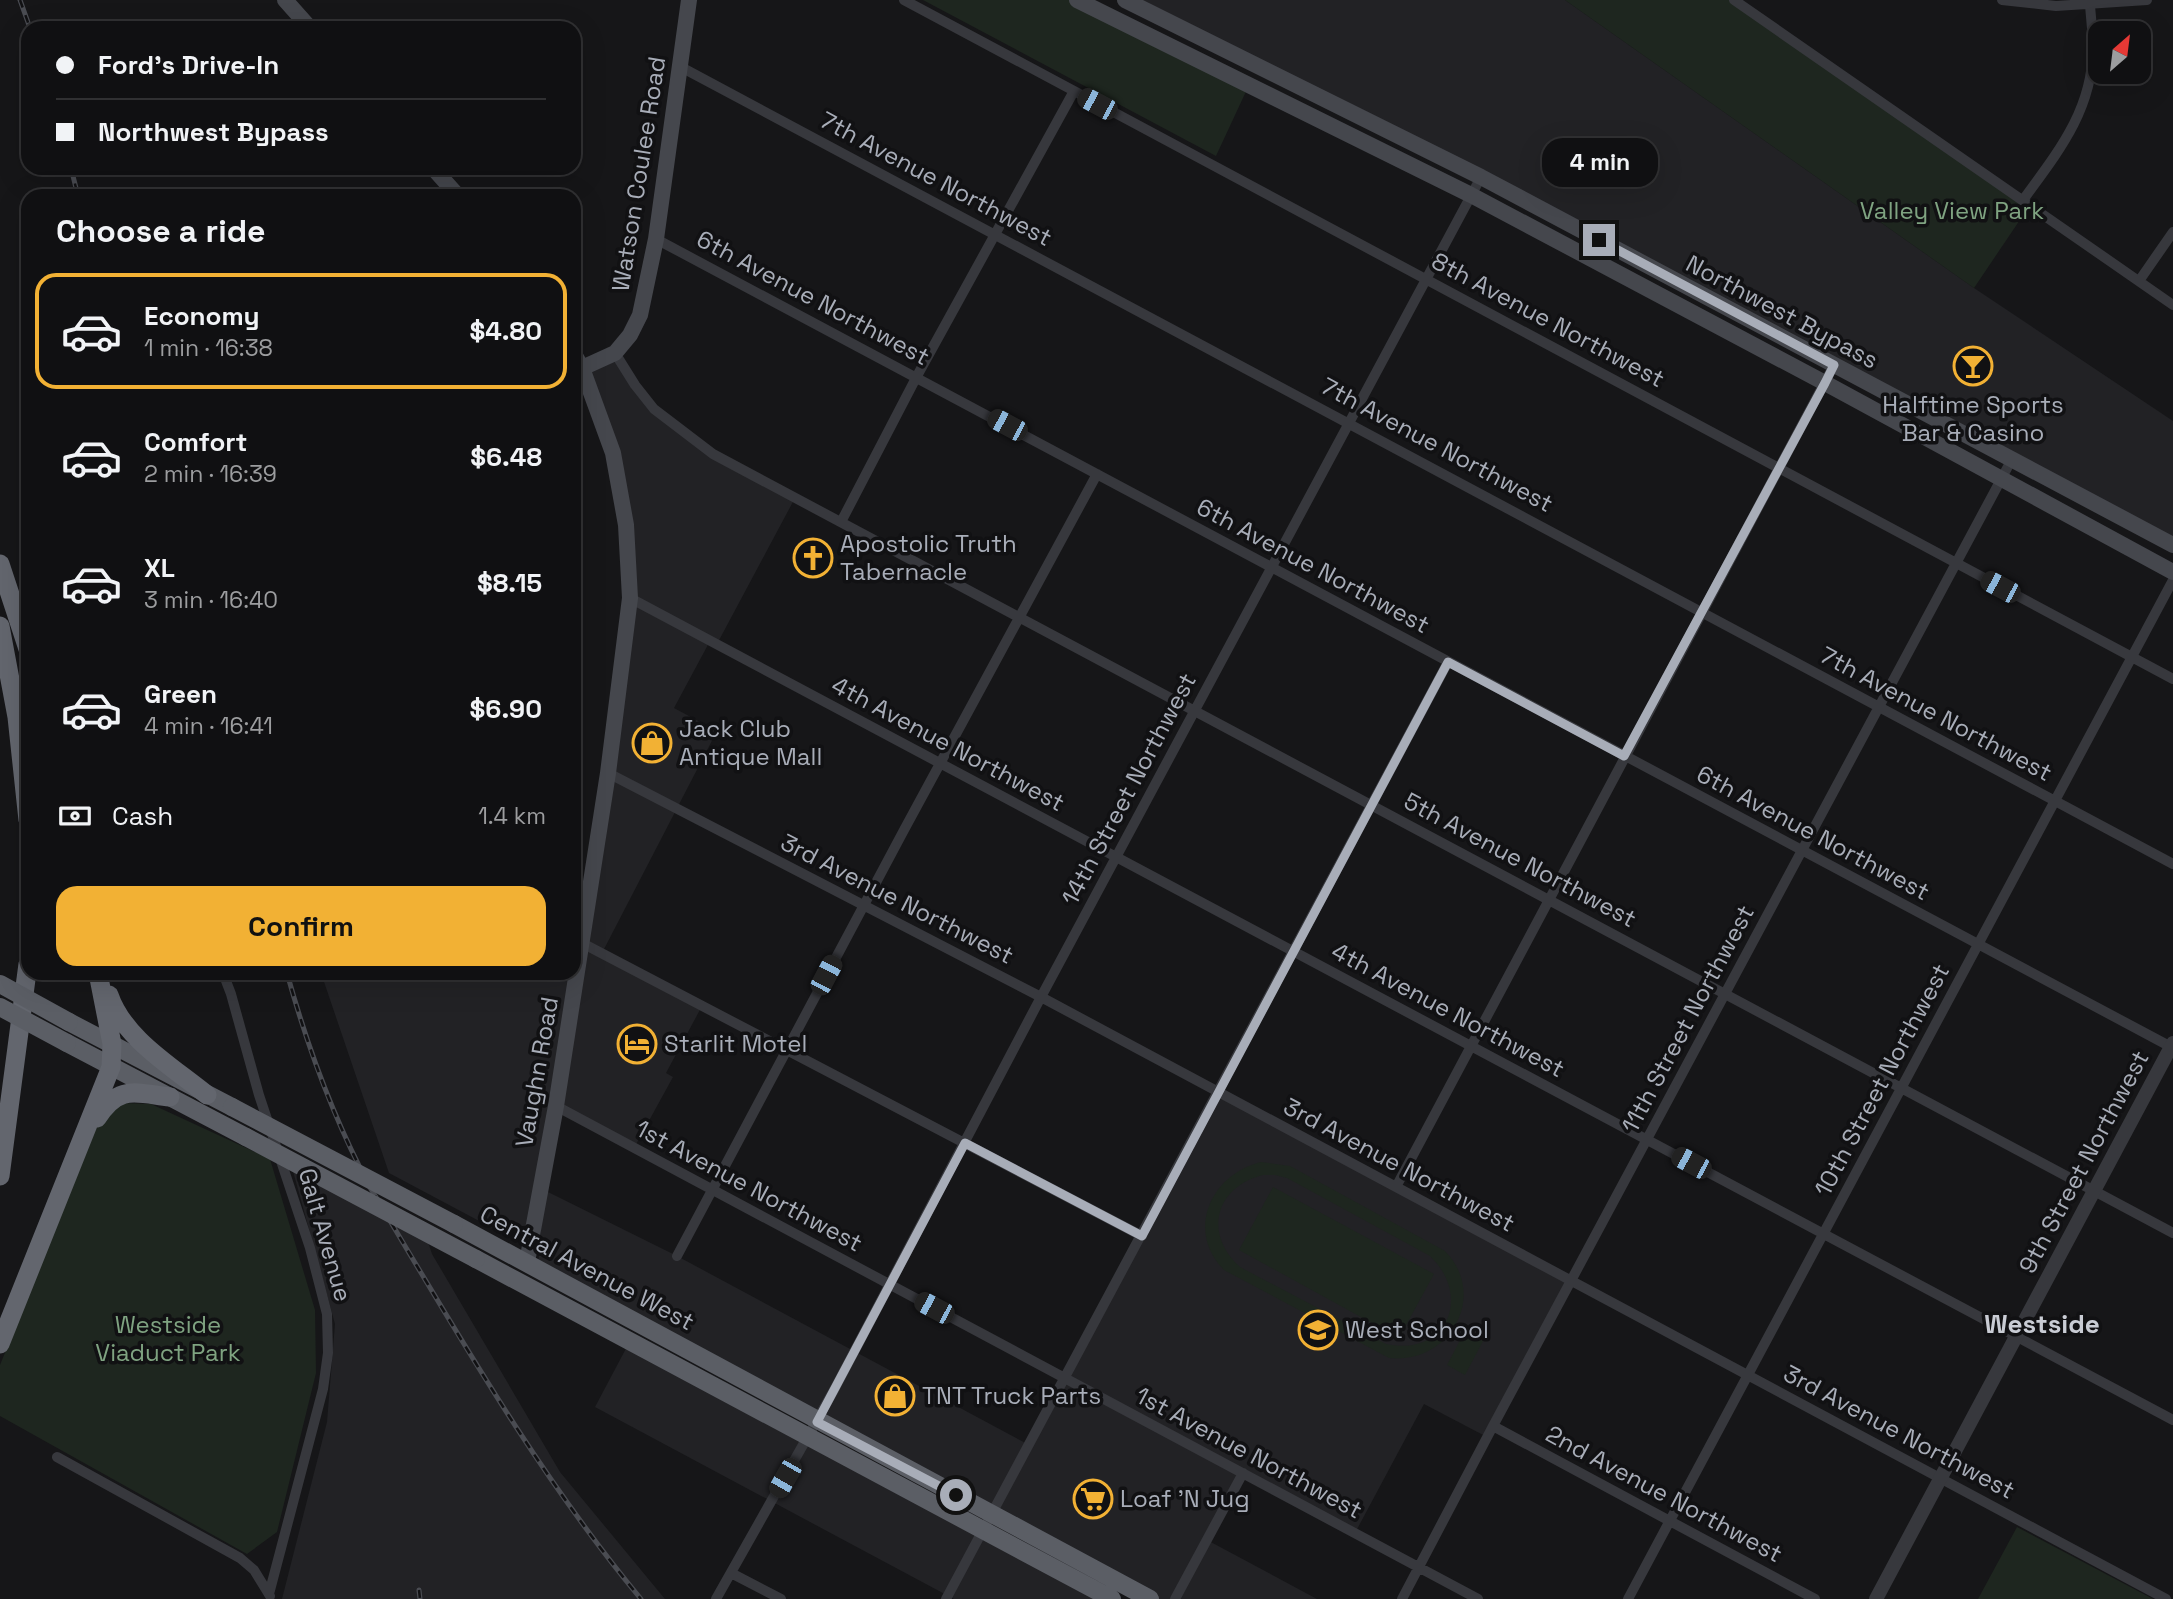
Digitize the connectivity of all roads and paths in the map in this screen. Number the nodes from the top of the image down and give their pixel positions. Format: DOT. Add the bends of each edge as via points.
graph roads {
  1 [pos="285,0"];
  2 [pos="689,0"];
  3 [pos="904,0"];
  4 [pos="1077,0"];
  5 [pos="1125,0"];
  6 [pos="1734,0"];
  7 [pos="2002,0"];
  8 [pos="2147,0"];
  9 [pos="2090,5"];
  10 [pos="304,21"];
  11 [pos="679,66"];
  12 [pos="1074,91"];
  13 [pos="439,175"];
  14 [pos="1481,177"];
  15 [pos="452,189"];
  16 [pos="1471,195"];
  17 [pos="2023,200"];
  18 [pos="2173,232"];
  19 [pos="996,234"];
  20 [pos="656,239"];
  21 [pos="1426,279"];
  22 [pos="2139,281"];
  23 [pos="2173,305"];
  24 [pos="615,353"];
  25 [pos="581,360"];
  26 [pos="1834,365"];
  27 [pos="581,369"];
  28 [pos="917,376"];
  29 [pos="1825,383"];
  30 [pos="1350,423"];
  31 [pos="2012,459"];
  32 [pos="1779,468"];
  33 [pos="1097,474"];
  34 [pos="2002,479"];
  35 [pos="841,522"];
  36 [pos="2173,545"];
  37 [pos="0,564"];
  38 [pos="1957,564"];
  39 [pos="1272,566"];
  40 [pos="2173,572"];
  41 [pos="2173,580"];
  42 [pos="630,598"];
  43 [pos="1702,611"];
  44 [pos="1019,618"];
  45 [pos="0,626"];
  46 [pos="21,628"];
  47 [pos="2131,657"];
  48 [pos="1448,662"];
  49 [pos="2173,679"];
  50 [pos="1879,706"];
  51 [pos="1194,711"];
  52 [pos="21,754"];
  53 [pos="1624,756"];
  54 [pos="939,763"];
  55 [pos="608,773"];
  56 [pos="2054,801"];
  57 [pos="1373,805"];
  58 [pos="1802,850"];
  59 [pos="1116,857"];
  60 [pos="2173,864"];
  61 [pos="1548,900"];
  62 [pos="863,905"];
  63 [pos="582,943"];
  64 [pos="1978,945"];
  65 [pos="581,949"];
  66 [pos="1294,952"];
  67 [pos="26,980"];
  68 [pos="100,980"];
  69 [pos="102,980"];
  70 [pos="226,980"];
  71 [pos="576,980"];
  72 [pos="0,984"];
  73 [pos="1725,994"];
  74 [pos="1041,997"];
  75 [pos="0,1007"];
  76 [pos="112,1044"];
  77 [pos="1471,1046"];
  78 [pos="2172,1046"];
  79 [pos="787,1050"];
  80 [pos="111,1067"];
  81 [pos="1901,1087"];
  82 [pos="1219,1092"];
  83 [pos="207,1095"];
  84 [pos="170,1097"];
  85 [pos="556,1106"];
  86 [pos="85,1136"];
  87 [pos="1647,1139"];
  88 [pos="965,1143"];
  89 [pos="0,1176"];
  90 [pos="1396,1187"];
  91 [pos="712,1189"];
  92 [pos="2094,1191"];
  93 [pos="2173,1233"];
  94 [pos="1824,1234"];
  95 [pos="1142,1236"];
  96 [pos="475,1254"];
  97 [pos="677,1256"];
  98 [pos="527,1262"];
  99 [pos="1571,1280"];
  100 [pos="891,1285"];
  101 [pos="2016,1336"];
  102 [pos="630,1341"];
  103 [pos="0,1345"];
  104 [pos="1748,1375"];
  105 [pos="1066,1379"];
  106 [pos="2173,1420"];
  107 [pos="1493,1426"];
  108 [pos="813,1429"];
  109 [pos="57,1457"];
  110 [pos="1243,1473"];
  111 [pos="1940,1478"];
  112 [pos="992,1514"];
  113 [pos="1671,1521"];
  114 [pos="983,1530"];
  115 [pos="1419,1567"];
  116 [pos="731,1573"];
  117 [pos="270,1597"];
  118 [pos="716,1599"];
  119 [pos="781,1599"];
  120 [pos="946,1599"];
  121 [pos="1112,1599"];
  122 [pos="1150,1599"];
  123 [pos="1175,1599"];
  124 [pos="1402,1599"];
  125 [pos="1478,1599"];
  126 [pos="1628,1599"];
  127 [pos="1815,1599"];
  128 [pos="1876,1599"];
  129 [pos="2166,1599"];
  1 -- 10 [label="main road"];
  2 -- 11 [label="main road, Watson Coulee Road"];
  3 -- 12 [label="street, 8th Avenue Northwest"];
  4 -- 16 [label="main road, Northwest Bypass"];
  5 -- 14 [label="main road, Northwest Bypass"];
  6 -- 17 [label="street"];
  7 -- 9 [label="street"];
  8 -- 9 [label="street"];
  9 -- 17 [label="street" via="2093,49 2089,86 2063,145"];
  11 -- 19 [label="street, 7th Avenue Northwest"];
  11 -- 20 [label="main road, Watson Coulee Road"];
  12 -- 19 [label="street"];
  12 -- 21 [label="street, 8th Avenue Northwest"];
  13 -- 15 [label="main road"];
  14 -- 16 [label="street, 14th Street Northwest"];
  14 -- 26 [label="main road, Northwest Bypass"];
  16 -- 21 [label="street, 14th Street Northwest"];
  16 -- 29 [label="main road, Northwest Bypass"];
  17 -- 22 [label="street"];
  18 -- 22 [label="street"];
  19 -- 28 [label="street"];
  19 -- 30 [label="street, 7th Avenue Northwest"];
  20 -- 24 [label="main road, Watson Coulee Road" via="640,315"];
  20 -- 28 [label="street, 6th Avenue Northwest"];
  21 -- 30 [label="street, 14th Street Northwest"];
  21 -- 32 [label="street, 8th Avenue Northwest"];
  22 -- 23 [label="street"];
  24 -- 25 [label="main road"];
  24 -- 35 [label="street, 5th Avenue Northwest" via="654,409 685,434 713,454"];
  26 -- 29 [label="street"];
  26 -- 31 [label="main road, Northwest Bypass"];
  27 -- 42 [label="main road, Vaughn Road" via="613,453 626,525"];
  28 -- 33 [label="street, 6th Avenue Northwest"];
  28 -- 35 [label="street"];
  29 -- 32 [label="street"];
  29 -- 34 [label="main road, Northwest Bypass"];
  30 -- 39 [label="street, 14th Street Northwest"];
  30 -- 43 [label="street, 7th Avenue Northwest"];
  31 -- 34 [label="street, 11th Street Northwest"];
  31 -- 36 [label="main road, Northwest Bypass"];
  32 -- 38 [label="street, 8th Avenue Northwest"];
  32 -- 43 [label="street"];
  33 -- 39 [label="street, 6th Avenue Northwest"];
  33 -- 44 [label="street"];
  34 -- 38 [label="street, 11th Street Northwest"];
  34 -- 40 [label="main road, Northwest Bypass"];
  35 -- 44 [label="street, 5th Avenue Northwest"];
  37 -- 46 [label="highway"];
  38 -- 47 [label="street, 8th Avenue Northwest"];
  38 -- 50 [label="street, 11th Street Northwest"];
  39 -- 48 [label="street, 6th Avenue Northwest"];
  39 -- 51 [label="street, 14th Street Northwest"];
  41 -- 47 [label="street, 10th Street Northwest"];
  42 -- 54 [label="street, 4th Avenue Northwest"];
  42 -- 55 [label="main road, Vaughn Road"];
  43 -- 50 [label="street, 7th Avenue Northwest"];
  43 -- 53 [label="street"];
  44 -- 51 [label="street, 5th Avenue Northwest"];
  44 -- 54 [label="street"];
  45 -- 52 [label="highway"];
  47 -- 49 [label="street, 8th Avenue Northwest"];
  47 -- 56 [label="street, 10th Street Northwest"];
  48 -- 53 [label="street, 6th Avenue Northwest"];
  48 -- 57 [label="street"];
  50 -- 56 [label="street, 7th Avenue Northwest"];
  50 -- 58 [label="street, 11th Street Northwest"];
  51 -- 57 [label="street, 5th Avenue Northwest"];
  51 -- 59 [label="street, 14th Street Northwest"];
  53 -- 58 [label="street, 6th Avenue Northwest"];
  53 -- 61 [label="street"];
  54 -- 59 [label="street, 4th Avenue Northwest"];
  54 -- 62 [label="street"];
  55 -- 62 [label="street, 3rd Avenue Northwest"];
  55 -- 63 [label="main road, Vaughn Road"];
  56 -- 60 [label="street, 7th Avenue Northwest"];
  56 -- 64 [label="street, 10th Street Northwest"];
  57 -- 61 [label="street, 5th Avenue Northwest"];
  57 -- 66 [label="street"];
  58 -- 64 [label="street, 6th Avenue Northwest"];
  58 -- 73 [label="street, 11th Street Northwest"];
  59 -- 66 [label="street, 4th Avenue Northwest"];
  59 -- 74 [label="street, 14th Street Northwest"];
  61 -- 73 [label="street, 5th Avenue Northwest"];
  61 -- 77 [label="street"];
  62 -- 74 [label="street, 3rd Avenue Northwest"];
  62 -- 79 [label="street"];
  63 -- 65 [label="main road, Vaughn Road"];
  63 -- 79 [label="street"];
  64 -- 78 [label="street, 6th Avenue Northwest"];
  64 -- 81 [label="street, 10th Street Northwest"];
  66 -- 77 [label="street, 4th Avenue Northwest"];
  66 -- 82 [label="street"];
  67 -- 89 [label="highway"];
  68 -- 76 [label="highway"];
  69 -- 83 [label="highway" via="111,1001 145,1045"];
  70 -- 117 [label="street, Galt Avenue" via="327,1314 323,1389"];
  71 -- 85 [label="main road, Vaughn Road"];
  72 -- 76 [label="highway, Central Avenue West, bridge"];
  73 -- 81 [label="street, 5th Avenue Northwest"];
  73 -- 87 [label="street, 11th Street Northwest"];
  74 -- 82 [label="street, 3rd Avenue Northwest"];
  74 -- 88 [label="street, 14th Street Northwest"];
  75 -- 80 [label="highway, Central Avenue West, bridge"];
  76 -- 80 [label="highway"];
  76 -- 83 [label="highway, Central Avenue West"];
  77 -- 87 [label="street, 4th Avenue Northwest"];
  77 -- 90 [label="street"];
  78 -- 92 [label="street, 9th Street Northwest"];
  79 -- 88 [label="street"];
  79 -- 91 [label="street"];
  80 -- 84 [label="highway, Central Avenue West"];
  80 -- 86 [label="highway"];
  81 -- 92 [label="street, 5th Avenue Northwest"];
  81 -- 94 [label="street, 10th Street Northwest"];
  82 -- 90 [label="street, 3rd Avenue Northwest"];
  82 -- 95 [label="street"];
  83 -- 98 [label="highway, Central Avenue West, bridge"];
  84 -- 86 [label="highway" via="129,1092 108,1101"];
  84 -- 96 [label="highway, Central Avenue West, bridge"];
  85 -- 91 [label="street, 1st Avenue Northwest"];
  85 -- 98 [label="main road, Vaughn Road"];
  86 -- 103 [label="highway"];
  87 -- 94 [label="street, 4th Avenue Northwest"];
  87 -- 99 [label="street, 11th Street Northwest"];
  88 -- 95 [label="street"];
  88 -- 100 [label="street, 14th Street Northwest"];
  90 -- 99 [label="street, 3rd Avenue Northwest"];
  91 -- 97 [label="street"];
  91 -- 100 [label="street, 1st Avenue Northwest"];
  92 -- 93 [label="street, 5th Avenue Northwest"];
  92 -- 101 [label="street, 9th Street Northwest"];
  94 -- 101 [label="street, 4th Avenue Northwest"];
  94 -- 104 [label="street, 10th Street Northwest"];
  95 -- 105 [label="street"];
  96 -- 98 [label="highway" via="506,1264"];
  96 -- 102 [label="highway, Central Avenue West"];
  98 -- 102 [label="highway" via="535,1279"];
  98 -- 108 [label="highway, Central Avenue West"];
  99 -- 104 [label="street, 3rd Avenue Northwest"];
  99 -- 107 [label="street, 11th Street Northwest"];
  100 -- 105 [label="street, 1st Avenue Northwest"];
  100 -- 108 [label="street, 14th Street Northwest"];
  101 -- 106 [label="street, 4th Avenue Northwest"];
  101 -- 111 [label="street, 9th Street Northwest"];
  102 -- 108 [label="highway, Central Avenue West"];
  104 -- 111 [label="street, 3rd Avenue Northwest"];
  104 -- 113 [label="street, 10th Street Northwest"];
  105 -- 110 [label="street, 1st Avenue Northwest"];
  105 -- 112 [label="street"];
  107 -- 113 [label="street, 2nd Avenue Northwest"];
  107 -- 115 [label="street, 11th Street Northwest"];
  108 -- 112 [label="highway, Central Avenue West"];
  108 -- 114 [label="highway, Central Avenue West"];
  108 -- 116 [label="street, 14th Street Northwest"];
  109 -- 117 [label="street" via="240,1558 254,1570"];
  110 -- 115 [label="street, 1st Avenue Northwest"];
  110 -- 123 [label="street"];
  111 -- 128 [label="street, 9th Street Northwest"];
  111 -- 129 [label="street, 3rd Avenue Northwest"];
  112 -- 114 [label="street"];
  112 -- 122 [label="highway, Central Avenue West"];
  113 -- 126 [label="street, 10th Street Northwest"];
  113 -- 127 [label="street, 2nd Avenue Northwest"];
  114 -- 120 [label="street"];
  114 -- 121 [label="highway, Central Avenue West"];
  115 -- 124 [label="street, 11th Street Northwest"];
  115 -- 125 [label="street, 1st Avenue Northwest"];
  116 -- 118 [label="street, 14th Street Northwest"];
  116 -- 119 [label="street"];
}
